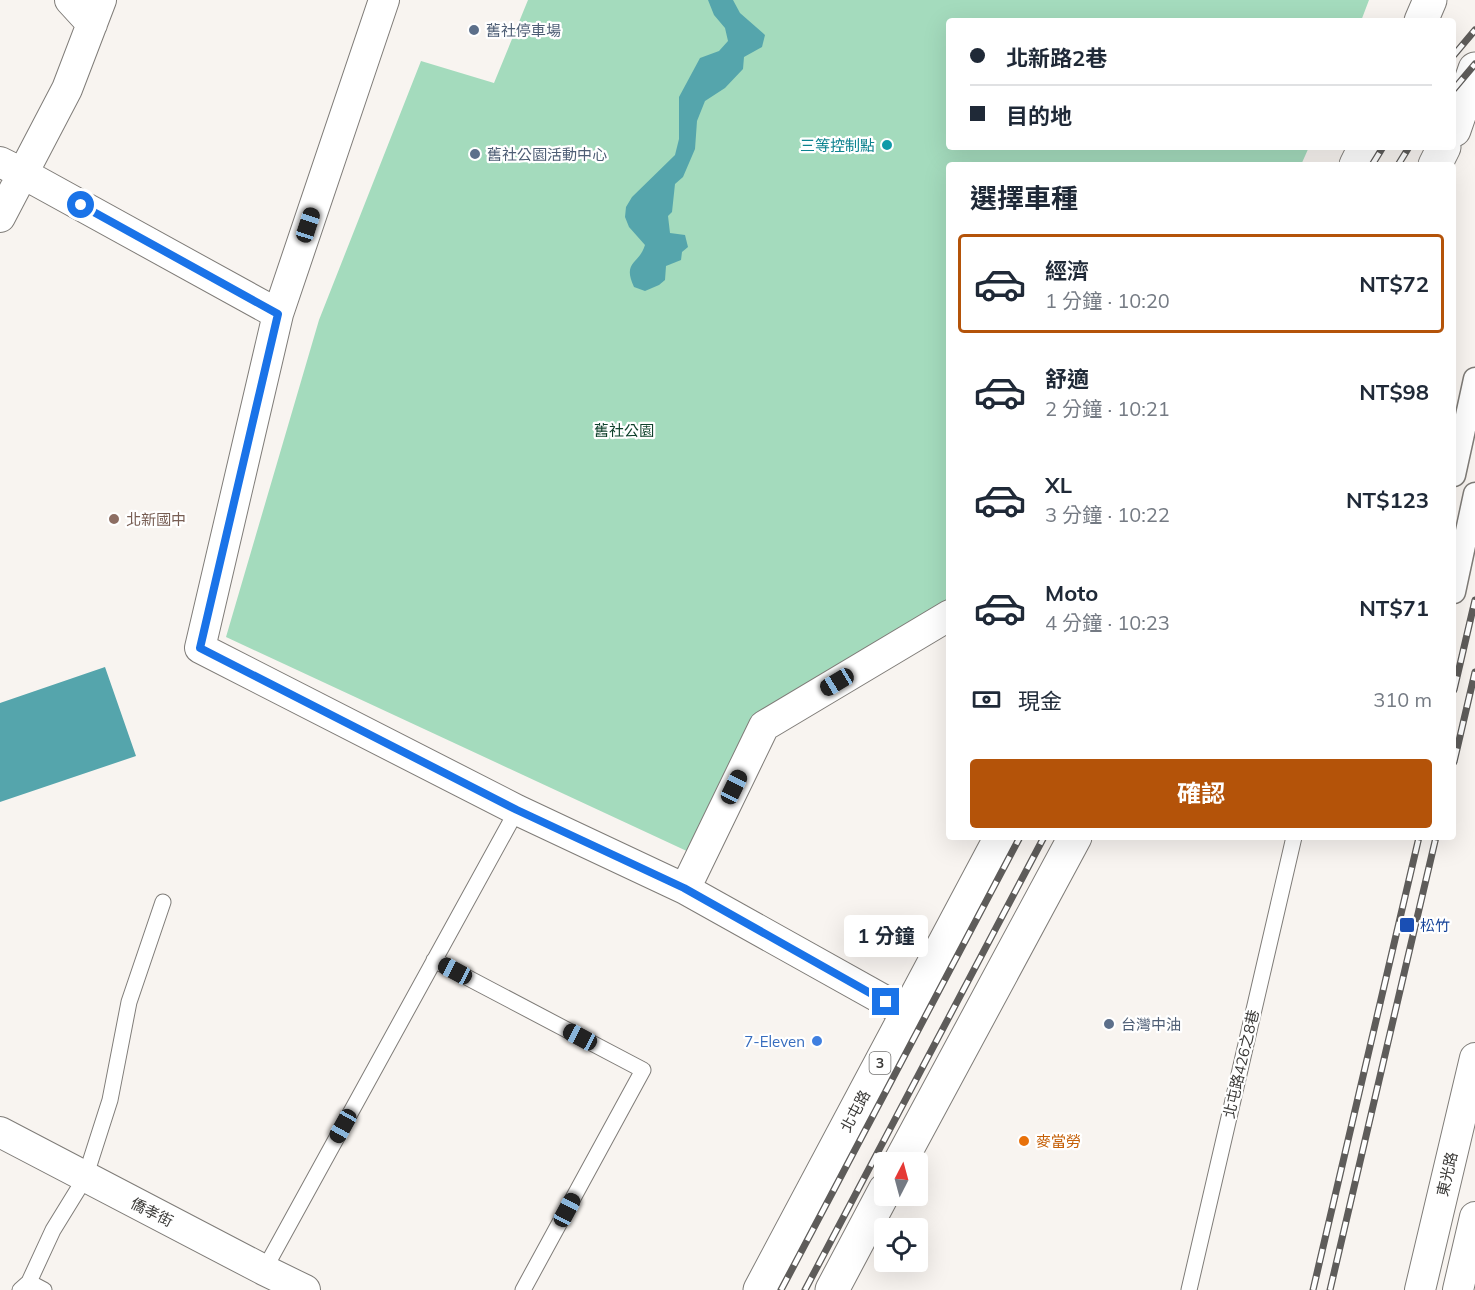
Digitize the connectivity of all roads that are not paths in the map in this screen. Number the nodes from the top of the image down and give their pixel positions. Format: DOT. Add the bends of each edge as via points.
graph roads {
  1 [pos="70,0"];
  2 [pos="384,0"];
  3 [pos="1430,0"];
  4 [pos="96,12"];
  5 [pos="1422,18"];
  6 [pos="1475,69"];
  7 [pos="1456,124"];
  8 [pos="7,174"];
  9 [pos="0,217"];
  10 [pos="278,314"];
  11 [pos="1475,379"];
  12 [pos="1456,466"];
  13 [pos="1475,494"];
  14 [pos="1456,583"];
  15 [pos="946,617"];
  16 [pos="517,810"];
  17 [pos="999,840"];
  18 [pos="1073,840"];
  19 [pos="1293,840"];
  20 [pos="684,888"];
  21 [pos="163,902"];
  22 [pos="434,960"];
  23 [pos="907,1013"];
  24 [pos="1475,1058"];
  25 [pos="0,1132"];
  26 [pos="905,1152"];
  27 [pos="85,1178"];
  28 [pos="877,1206"];
  29 [pos="1475,1216"];
  30 [pos="264,1270"];
  31 [pos="25,1286"];
  32 [pos="44,1290"];
  33 [pos="305,1290"];
  34 [pos="523,1290"];
  35 [pos="760,1290"];
  36 [pos="832,1290"];
  37 [pos="1189,1290"];
  38 [pos="1420,1290"];
  39 [pos="1458,1290"];
  1 -- 4 [label="street"];
  2 -- 10 [label="street"];
  3 -- 5 [label="main road"];
  4 -- 8 [label="street" via="67,89"];
  6 -- 7 [label="main road"];
  8 -- 9 [label="street"];
  8 -- 10 [label="street"];
  10 -- 16 [label="street" via="200,648"];
  11 -- 12 [label="street"];
  13 -- 14 [label="street"];
  15 -- 20 [label="street" via="764,726"];
  16 -- 20 [label="street"];
  16 -- 22 [label="lane"];
  17 -- 23 [label="main road, 北屯路 / 3"];
  18 -- 26 [label="main road"];
  19 -- 37 [label="lane, 北屯路426之8巷"];
  20 -- 23 [label="street"];
  21 -- 27 [label="lane" via="129,1002 110,1100"];
  22 -- 30 [label="lane"];
  22 -- 34 [label="lane" via="643,1070"];
  23 -- 35 [label="main road, 北屯路 / 3"];
  24 -- 38 [label="street, 東光路"];
  25 -- 27 [label="street, 僑孝街"];
  27 -- 30 [label="street, 僑孝街"];
  27 -- 31 [label="lane"];
  28 -- 36 [label="main road"];
  29 -- 39 [label="street"];
  30 -- 33 [label="street, 僑孝街"];
  31 -- 32 [label="lane"];
}
